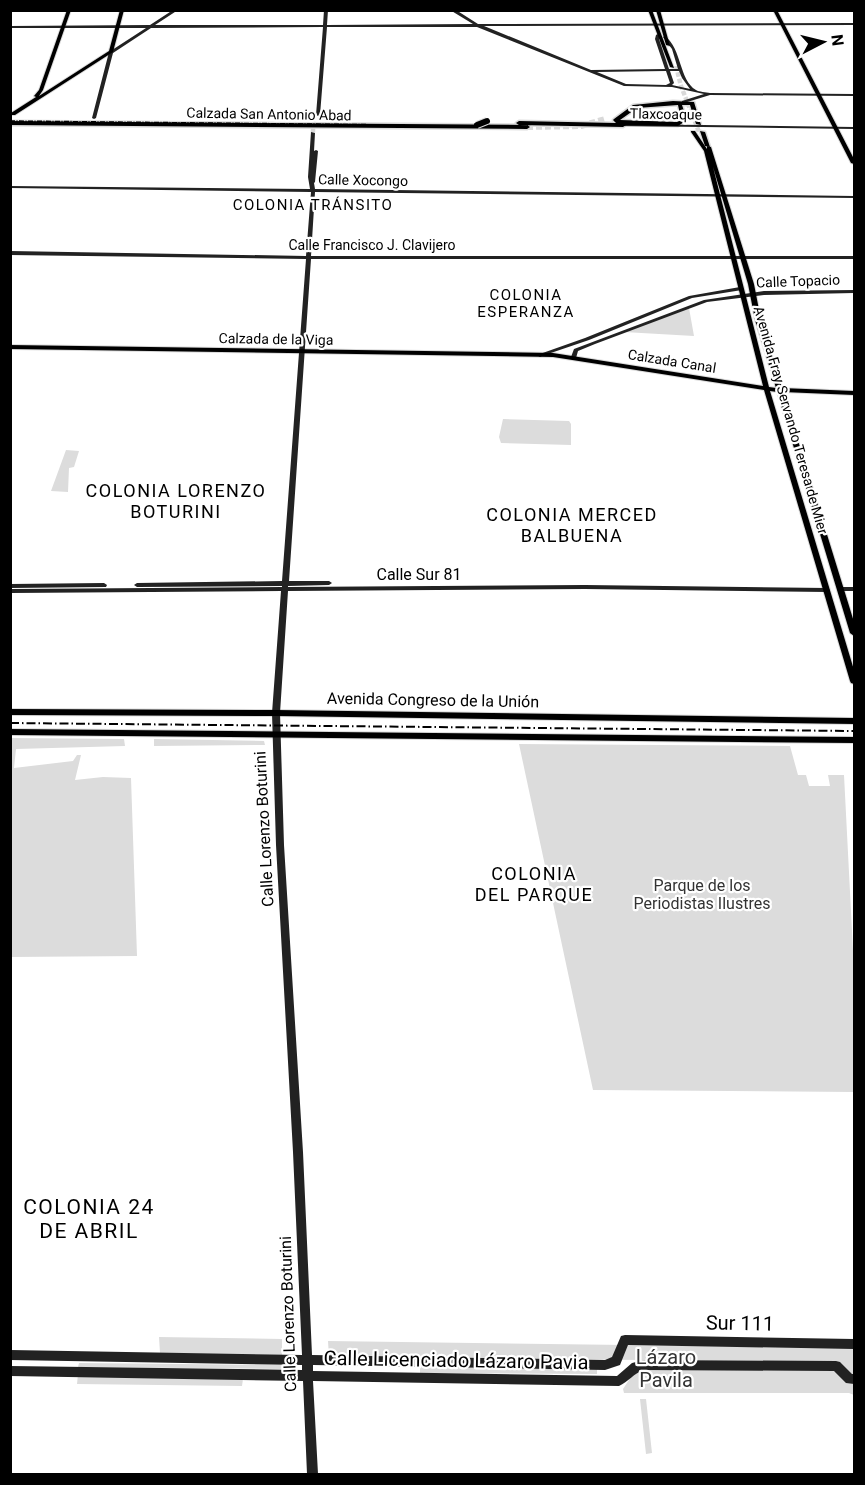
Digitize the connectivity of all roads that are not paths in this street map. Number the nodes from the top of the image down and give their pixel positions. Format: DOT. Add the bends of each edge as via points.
graph roads {
  1 [pos="69,10"];
  2 [pos="122,10"];
  3 [pos="176,10"];
  4 [pos="326,10"];
  5 [pos="452,10"];
  6 [pos="650,10"];
  7 [pos="658,10"];
  8 [pos="777,10"];
  9 [pos="653,24"];
  10 [pos="662,24"];
  11 [pos="784,24"];
  12 [pos="855,24"];
  13 [pos="325,25"];
  14 [pos="477,25"];
  15 [pos="64,26"];
  16 [pos="118,26"];
  17 [pos="151,26"];
  18 [pos="10,27"];
  19 [pos="111,52"];
  20 [pos="674,68"];
  21 [pos="590,71"];
  22 [pos="667,86"];
  23 [pos="697,91"];
  24 [pos="710,94"];
  25 [pos="822,95"];
  26 [pos="855,95"];
  27 [pos="681,104"];
  28 [pos="11,114"];
  29 [pos="316,115"];
  30 [pos="94,118"];
  31 [pos="605,119"];
  32 [pos="485,122"];
  33 [pos="10,123"];
  34 [pos="633,123"];
  35 [pos="621,125"];
  36 [pos="444,128"];
  37 [pos="527,128"];
  38 [pos="839,128"];
  39 [pos="855,128"];
  40 [pos="699,130"];
  41 [pos="315,133"];
  42 [pos="708,146"];
  43 [pos="855,152"];
  44 [pos="855,163"];
  45 [pos="10,187"];
  46 [pos="313,191"];
  47 [pos="716,196"];
  48 [pos="726,196"];
  49 [pos="855,197"];
  50 [pos="10,253"];
  51 [pos="309,257"];
  52 [pos="733,257"];
  53 [pos="743,257"];
  54 [pos="855,258"];
  55 [pos="741,292"];
  56 [pos="855,292"];
  57 [pos="753,294"];
  58 [pos="10,347"];
  59 [pos="302,351"];
  60 [pos="540,355"];
  61 [pos="574,357"];
  62 [pos="766,388"];
  63 [pos="779,390"];
  64 [pos="855,393"];
  65 [pos="390,582"];
  66 [pos="10,586"];
  67 [pos="284,586"];
  68 [pos="841,589"];
  69 [pos="855,589"];
  70 [pos="827,590"];
  71 [pos="10,591"];
  72 [pos="855,633"];
  73 [pos="855,681"];
  74 [pos="10,712"];
  75 [pos="276,712"];
  76 [pos="855,721"];
  77 [pos="10,732"];
  78 [pos="276,735"];
  79 [pos="855,740"];
  80 [pos="626,1340"];
  81 [pos="855,1344"];
  82 [pos="10,1355"];
  83 [pos="306,1360"];
  84 [pos="10,1371"];
  85 [pos="307,1375"];
  86 [pos="855,1379"];
  87 [pos="312,1474"];
  1 -- 15 [label="main road"];
  2 -- 16 [label="main road"];
  3 -- 17 [label="street"];
  4 -- 13 [label="street"];
  5 -- 14 [label="street"];
  6 -- 9 [label="main road"];
  7 -- 10 [label="main road"];
  8 -- 11 [label="main road"];
  9 -- 10 [label="street"];
  9 -- 14 [label="street"];
  9 -- 20 [label="main road"];
  10 -- 11 [label="street"];
  10 -- 20 [label="main road"];
  11 -- 12 [label="street"];
  11 -- 25 [label="main road"];
  13 -- 14 [label="street"];
  13 -- 17 [label="street"];
  13 -- 29 [label="street"];
  14 -- 21 [label="street"];
  15 -- 16 [label="street"];
  15 -- 18 [label="street"];
  15 -- 28 [label="main road" via="39,93"];
  16 -- 17 [label="street"];
  16 -- 19 [label="main road"];
  17 -- 19 [label="street"];
  19 -- 28 [label="main road"];
  19 -- 30 [label="street"];
  20 -- 21 [label="street"];
  20 -- 22 [label="street" via="672,82"];
  20 -- 23 [label="street"];
  21 -- 22 [label="street" via="625,85"];
  22 -- 23 [label="street"];
  23 -- 24 [label="street"];
  24 -- 25 [label="street"];
  24 -- 27 [label="street, Tlaxcoaque"];
  25 -- 26 [label="street"];
  25 -- 38 [label="main road"];
  27 -- 31 [label="highway, Tlaxcoaque" via="634,104"];
  27 -- 34 [label="highway, Calzada San Antonio Abad" via="681,123"];
  27 -- 34 [label="highway" via="635,106 616,118 620,123"];
  27 -- 40 [label="highway" via="694,105"];
  28 -- 30 [label="highway, Calzada San Antonio Abad"];
  30 -- 32 [label="highway, Calzada San Antonio Abad"];
  32 -- 35 [label="highway, Calzada San Antonio Abad"];
  32 -- 36 [label="highway"];
  33 -- 36 [label="highway, Calzada San Antonio Abad"];
  34 -- 35 [label="highway, Calzada San Antonio Abad"];
  35 -- 38 [label="street, Tlaxcoaque"];
  36 -- 37 [label="highway, Calzada San Antonio Abad"];
  38 -- 39 [label="street, Tlaxcoaque"];
  38 -- 43 [label="main road"];
  38 -- 44 [label="main road"];
  40 -- 42 [label="highway"];
  40 -- 47 [label="main road, Avenida Fray Servando Teresa de Mier"];
  41 -- 46 [label="street, Calle Lorenzo Boturini" via="310,177"];
  42 -- 48 [label="main road, Avenida Fray Servando Teresa de Mier"];
  45 -- 46 [label="street, Calle Xocongo"];
  46 -- 47 [label="street, Calle Xocongo"];
  46 -- 51 [label="street, Calle Lorenzo Boturini"];
  47 -- 48 [label="street, Calle Xocongo"];
  47 -- 52 [label="main road, Avenida Fray Servando Teresa de Mier"];
  48 -- 49 [label="street, Calle Xocongo"];
  48 -- 53 [label="main road, Avenida Fray Servando Teresa de Mier"];
  50 -- 51 [label="street, Calle Francisco J. Clavijero"];
  51 -- 52 [label="street, Calle Francisco J. Clavijero"];
  51 -- 59 [label="street, Calle Lorenzo Boturini"];
  52 -- 53 [label="street, Calle Francisco J. Clavijero"];
  52 -- 55 [label="main road, Avenida Fray Servando Teresa de Mier"];
  53 -- 54 [label="street, Calle Francisco J. Clavijero"];
  53 -- 55 [label="main road"];
  53 -- 57 [label="main road, Avenida Fray Servando Teresa de Mier"];
  55 -- 57 [label="street, Calle Topacio"];
  55 -- 60 [label="street, Calzada de la Viga" via="691,297"];
  55 -- 61 [label="street" via="658,318 576,350"];
  55 -- 62 [label="main road, Avenida Fray Servando Teresa de Mier"];
  56 -- 57 [label="street, Calle Topacio"];
  57 -- 63 [label="main road, Avenida Fray Servando Teresa de Mier"];
  58 -- 59 [label="main road, Calzada de la Viga"];
  59 -- 60 [label="main road, Calzada de la Viga"];
  59 -- 67 [label="street, Calle Lorenzo Boturini"];
  60 -- 61 [label="main road, Calzada de la Viga"];
  61 -- 62 [label="main road, Calzada Canal"];
  62 -- 63 [label="main road, Calzada Canal"];
  62 -- 70 [label="main road, Avenida Fray Servando Teresa de Mier"];
  63 -- 64 [label="main road, Calzada Canal"];
  63 -- 68 [label="main road, Avenida Fray Servando Teresa de Mier"];
  65 -- 67 [label="street, Calle Sur 81"];
  66 -- 67 [label="street, Calle Sur 81"];
  67 -- 70 [label="street, Calle Sur 81"];
  67 -- 71 [label="street, Calle Sur 81"];
  67 -- 75 [label="street, Calle Lorenzo Boturini"];
  68 -- 69 [label="street"];
  68 -- 72 [label="main road, Avenida Fray Servando Teresa de Mier"];
  70 -- 73 [label="main road, Avenida Fray Servando Teresa de Mier"];
  74 -- 75 [label="main road, Avenida Congreso de la Unión"];
  75 -- 76 [label="main road, Avenida Congreso de la Unión"];
  75 -- 78 [label="street, Calle Lorenzo Boturini"];
  77 -- 78 [label="main road"];
  78 -- 79 [label="main road"];
  78 -- 83 [label="street, Calle Lorenzo Boturini"];
  80 -- 81 [label="street, Sur 111"];
  80 -- 83 [label="street, Calle Licenciado Lázaro Pavia" via="616,1361 605,1365"];
  82 -- 83 [label="street, Calle Licenciado Lázaro Pavia"];
  83 -- 85 [label="street, Calle Lorenzo Boturini"];
  84 -- 85 [label="street, Calle Licenciado Lázaro Pavia"];
  85 -- 86 [label="street, Calle Licenciado Lázaro Pavia" via="619,1381 644,1365 774,1364 836,1366"];
  85 -- 87 [label="street, Calle Lorenzo Boturini"];
}
